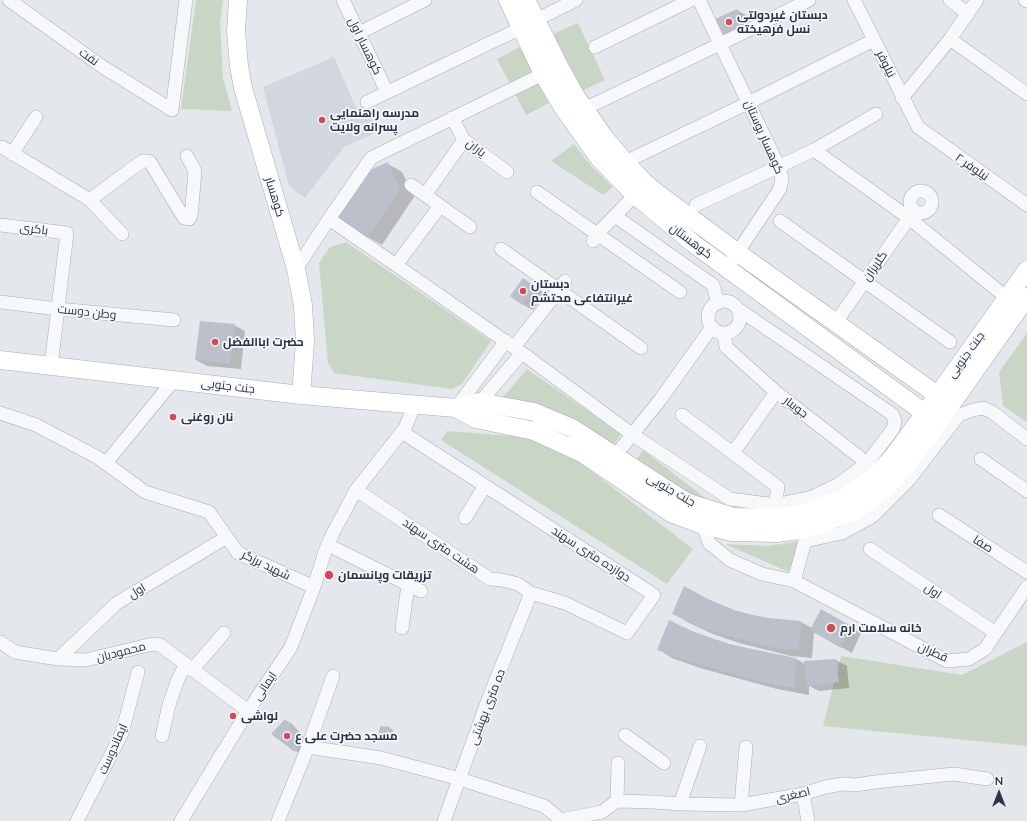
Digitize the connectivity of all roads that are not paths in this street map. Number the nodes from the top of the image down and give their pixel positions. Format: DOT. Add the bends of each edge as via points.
graph roads {
  1 [pos="9,0"];
  2 [pos="186,0"];
  3 [pos="238,0"];
  4 [pos="343,0"];
  5 [pos="425,0"];
  6 [pos="508,0"];
  7 [pos="526,0"];
  8 [pos="576,0"];
  9 [pos="691,0"];
  10 [pos="699,0"];
  11 [pos="808,0"];
  12 [pos="854,0"];
  13 [pos="950,0"];
  14 [pos="977,0"];
  15 [pos="968,14"];
  16 [pos="529,24"];
  17 [pos="359,33"];
  18 [pos="950,39"];
  19 [pos="874,40"];
  20 [pos="720,44"];
  21 [pos="595,47"];
  22 [pos="543,74"];
  23 [pos="387,92"];
  24 [pos="1027,94"];
  25 [pos="902,98"];
  26 [pos="367,102"];
  27 [pos="748,103"];
  28 [pos="584,109"];
  29 [pos="876,114"];
  30 [pos="36,117"];
  31 [pos="452,118"];
  32 [pos="918,127"];
  33 [pos="464,140"];
  34 [pos="0,147"];
  35 [pos="814,150"];
  36 [pos="12,154"];
  37 [pos="188,156"];
  38 [pos="625,162"];
  39 [pos="779,167"];
  40 [pos="507,172"];
  41 [pos="411,185"];
  42 [pos="537,192"];
  43 [pos="426,195"];
  44 [pos="646,198"];
  45 [pos="90,200"];
  46 [pos="696,205"];
  47 [pos="1027,205"];
  48 [pos="440,206"];
  49 [pos="911,215"];
  50 [pos="615,216"];
  51 [pos="329,219"];
  52 [pos="780,221"];
  53 [pos="0,225"];
  54 [pos="470,227"];
  55 [pos="122,234"];
  56 [pos="595,237"];
  57 [pos="501,249"];
  58 [pos="738,253"];
  59 [pos="396,265"];
  60 [pos="727,268"];
  61 [pos="296,269"];
  62 [pos="1027,270"];
  63 [pos="864,281"];
  64 [pos="562,286"];
  65 [pos="680,292"];
  66 [pos="1027,297"];
  67 [pos="1007,298"];
  68 [pos="0,302"];
  69 [pos="718,303"];
  70 [pos="58,309"];
  71 [pos="738,309"];
  72 [pos="174,320"];
  73 [pos="836,322"];
  74 [pos="712,327"];
  75 [pos="724,333"];
  76 [pos="824,338"];
  77 [pos="950,342"];
  78 [pos="514,347"];
  79 [pos="641,348"];
  80 [pos="0,360"];
  81 [pos="51,366"];
  82 [pos="174,380"];
  83 [pos="776,392"];
  84 [pos="301,395"];
  85 [pos="944,400"];
  86 [pos="480,402"];
  87 [pos="415,404"];
  88 [pos="456,408"];
  89 [pos="0,413"];
  90 [pos="682,415"];
  91 [pos="932,418"];
  92 [pos="402,432"];
  93 [pos="633,435"];
  94 [pos="1027,439"];
  95 [pos="733,453"];
  96 [pos="615,456"];
  97 [pos="981,459"];
  98 [pos="106,463"];
  99 [pos="872,468"];
  100 [pos="485,486"];
  101 [pos="356,490"];
  102 [pos="1027,491"];
  103 [pos="775,511"];
  104 [pos="939,515"];
  105 [pos="465,518"];
  106 [pos="703,525"];
  107 [pos="806,535"];
  108 [pos="227,537"];
  109 [pos="328,545"];
  110 [pos="870,549"];
  111 [pos="1027,572"];
  112 [pos="794,581"];
  113 [pos="408,585"];
  114 [pos="314,587"];
  115 [pos="1027,587"];
  116 [pos="421,592"];
  117 [pos="531,593"];
  118 [pos="402,628"];
  119 [pos="224,633"];
  120 [pos="996,633"];
  121 [pos="0,642"];
  122 [pos="58,659"];
  123 [pos="189,667"];
  124 [pos="138,672"];
  125 [pos="333,676"];
  126 [pos="248,711"];
  127 [pos="625,735"];
  128 [pos="162,736"];
  129 [pos="700,746"];
  130 [pos="308,747"];
  131 [pos="746,747"];
  132 [pos="618,763"];
  133 [pos="664,763"];
  134 [pos="460,779"];
  135 [pos="986,779"];
  136 [pos="803,794"];
  137 [pos="617,801"];
  138 [pos="680,804"];
  139 [pos="741,805"];
  140 [pos="77,821"];
  141 [pos="181,821"];
  142 [pos="278,821"];
  143 [pos="444,821"];
  144 [pos="808,821"];
  1 -- 2 [label="street, نفت" via="103,67 172,110"];
  3 -- 61 [label="main road, کوهسار" via="236,31 243,88"];
  4 -- 17 [label="street, کوهسار اول"];
  5 -- 17 [label="street"];
  6 -- 16 [label="main road, کوهستان"];
  7 -- 16 [label="main road, کوهستان"];
  8 -- 16 [label="street"];
  9 -- 21 [label="street"];
  10 -- 20 [label="street, کوهسار بوستان"];
  11 -- 20 [label="street"];
  12 -- 19 [label="street, نیلوفر"];
  13 -- 15 [label="street"];
  14 -- 15 [label="street"];
  15 -- 18 [label="street"];
  16 -- 22 [label="main road, کوهستان"];
  16 -- 23 [label="street"];
  16 -- 28 [label="main road, کوهستان" via="559,66"];
  17 -- 23 [label="street, کوهسار اول"];
  18 -- 24 [label="street"];
  18 -- 25 [label="street"];
  19 -- 25 [label="street, نیلوفر"];
  19 -- 27 [label="street"];
  20 -- 27 [label="street, کوهسار بوستان"];
  20 -- 28 [label="street"];
  22 -- 31 [label="street"];
  22 -- 44 [label="main road, کوهستان" via="599,158"];
  23 -- 26 [label="street"];
  25 -- 32 [label="street, نیلوفر"];
  27 -- 38 [label="street"];
  27 -- 39 [label="street, کوهسار بوستان"];
  28 -- 38 [label="main road, کوهستان"];
  29 -- 35 [label="street"];
  30 -- 36 [label="street"];
  31 -- 33 [label="street, یاران"];
  31 -- 51 [label="street" via="371,158"];
  32 -- 47 [label="street, نیلوفر ۲"];
  33 -- 40 [label="street, یاران"];
  33 -- 43 [label="street"];
  34 -- 36 [label="street"];
  35 -- 39 [label="street"];
  35 -- 49 [label="street"];
  36 -- 45 [label="street"];
  37 -- 45 [label="street" via="195,172 189,219 184,218 148,161 143,161 131,169"];
  38 -- 44 [label="main road, کوهستان" via="644,182"];
  39 -- 46 [label="street"];
  39 -- 58 [label="street, کوهسار بوستان" via="782,178 780,189"];
  41 -- 43 [label="street"];
  42 -- 56 [label="street"];
  43 -- 48 [label="street"];
  44 -- 50 [label="street"];
  44 -- 58 [label="main road, کوهستان"];
  44 -- 60 [label="main road, کوهستان" via="694,244"];
  45 -- 55 [label="street"];
  48 -- 54 [label="street"];
  48 -- 59 [label="street"];
  49 -- 63 [label="street, گلریزان"];
  49 -- 67 [label="street"];
  50 -- 56 [label="street"];
  50 -- 69 [label="street" via="713,285"];
  51 -- 59 [label="street"];
  51 -- 61 [label="street"];
  52 -- 63 [label="street"];
  53 -- 70 [label="street, باکری" via="67,233"];
  56 -- 65 [label="street"];
  57 -- 64 [label="street"];
  58 -- 60 [label="street, کوهسار بوستان"];
  58 -- 73 [label="main road, کوهستان"];
  59 -- 78 [label="street"];
  60 -- 76 [label="main road, کوهستان"];
  61 -- 84 [label="main road, کوهسار" via="303,305 305,342"];
  62 -- 67 [label="main road, جنت جنوبی"];
  63 -- 73 [label="street, گلریزان"];
  63 -- 77 [label="street"];
  64 -- 78 [label="street"];
  64 -- 79 [label="street"];
  66 -- 85 [label="main road, جنت جنوبی"];
  67 -- 85 [label="main road, جنت جنوبی"];
  68 -- 70 [label="street, وطن دوست"];
  69 -- 71 [label="street" via="732,303"];
  69 -- 74 [label="street" via="710,309 708,317"];
  70 -- 72 [label="street, وطن دوست"];
  70 -- 81 [label="street"];
  71 -- 75 [label="street" via="741,317 738,325 732,331"];
  71 -- 99 [label="street" via="892,414 895,421 893,429"];
  73 -- 76 [label="main road"];
  73 -- 85 [label="main road, کوهستان"];
  74 -- 75 [label="street"];
  74 -- 93 [label="street"];
  75 -- 83 [label="street, جویبار" via="726,347"];
  76 -- 91 [label="main road, کوهستان"];
  78 -- 86 [label="street"];
  78 -- 88 [label="street"];
  78 -- 93 [label="street"];
  80 -- 81 [label="main road, جنت جنوبی"];
  81 -- 82 [label="main road, جنت جنوبی"];
  82 -- 84 [label="main road, جنت جنوبی"];
  82 -- 98 [label="street"];
  83 -- 95 [label="street"];
  83 -- 99 [label="street, جویبار"];
  84 -- 87 [label="main road, جنت جنوبی"];
  85 -- 91 [label="main road, جنت جنوبی"];
  86 -- 88 [label="main road, جنت جنوبی"];
  86 -- 96 [label="main road, جنت جنوبی" via="534,412 572,428"];
  87 -- 88 [label="main road, جنت جنوبی"];
  87 -- 92 [label="street"];
  88 -- 106 [label="main road, جنت جنوبی" via="476,419 534,431 582,454 671,513"];
  89 -- 98 [label="street, شهید برزگر" via="36,425"];
  90 -- 95 [label="street"];
  91 -- 99 [label="main road, جنت جنوبی" via="892,458"];
  91 -- 107 [label="main road, جنت جنوبی" via="905,467 883,491 852,513"];
  92 -- 100 [label="street, دوازده متری سهند"];
  92 -- 101 [label="street"];
  93 -- 96 [label="street"];
  93 -- 103 [label="street" via="730,499"];
  94 -- 107 [label="street" via="984,408 959,415 908,481 873,516 842,533"];
  95 -- 103 [label="street" via="778,487"];
  96 -- 103 [label="main road, جنت جنوبی" via="696,506 734,517"];
  97 -- 102 [label="street"];
  98 -- 108 [label="street, شهید برزگر" via="145,492 209,512"];
  99 -- 103 [label="main road, جنت جنوبی" via="844,498 808,512"];
  100 -- 105 [label="street"];
  100 -- 117 [label="street, دوازده متری سهند" via="654,595 627,633 564,603"];
  101 -- 109 [label="street"];
  101 -- 117 [label="street, هشت متری سهند" via="490,579 518,584"];
  104 -- 111 [label="street, صفا"];
  106 -- 107 [label="main road, جنت جنوبی" via="732,532"];
  106 -- 112 [label="street, قطران" via="709,543 730,560 762,574"];
  107 -- 112 [label="street"];
  108 -- 114 [label="street, شهید برزگر" via="238,553"];
  108 -- 122 [label="street, اول" via="117,603"];
  109 -- 113 [label="street"];
  109 -- 114 [label="street"];
  110 -- 120 [label="street, اول"];
  112 -- 120 [label="street, قطران" via="947,661 969,659 985,648"];
  113 -- 116 [label="street"];
  113 -- 118 [label="street"];
  114 -- 126 [label="street, ایمانی" via="291,647"];
  115 -- 120 [label="street, قطران"];
  117 -- 134 [label="street, ده متری بهشتی" via="488,700"];
  119 -- 123 [label="street"];
  121 -- 122 [label="street, محمودیان" via="15,652"];
  122 -- 123 [label="street, محمودیان" via="86,660 153,644 160,645"];
  123 -- 126 [label="street, محمودیان"];
  123 -- 128 [label="street" via="177,682"];
  124 -- 140 [label="street, ایماندوست" via="122,733"];
  125 -- 130 [label="street"];
  126 -- 141 [label="street, ایمانی"];
  127 -- 133 [label="street"];
  129 -- 138 [label="street"];
  130 -- 134 [label="street" via="382,758"];
  130 -- 142 [label="street"];
  131 -- 139 [label="street"];
  132 -- 137 [label="street"];
  134 -- 137 [label="street" via="544,806 561,820 602,812"];
  134 -- 143 [label="street, ده متری بهشتی"];
  135 -- 136 [label="street, اصغری" via="954,774 824,786"];
  136 -- 139 [label="street, اصغری"];
  136 -- 144 [label="street"];
  137 -- 138 [label="street, اصغری"];
  138 -- 139 [label="street, اصغری"];
}
